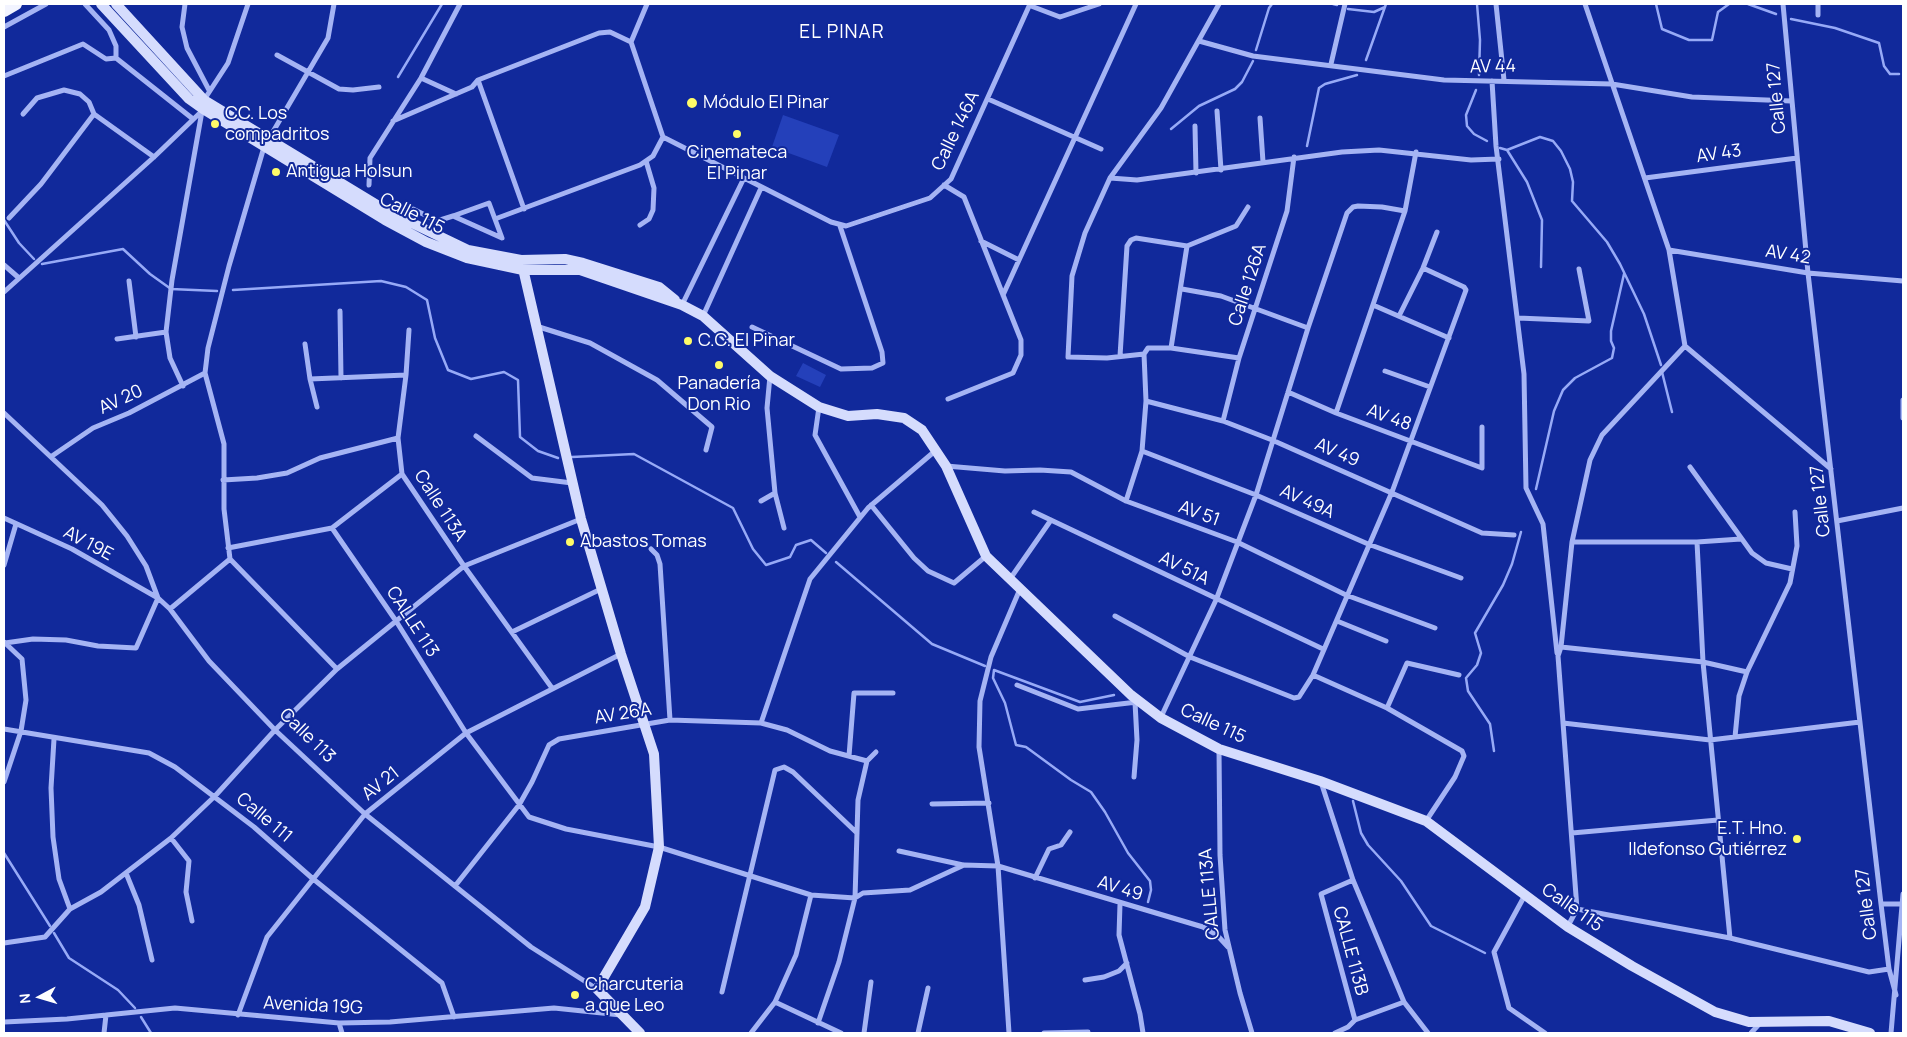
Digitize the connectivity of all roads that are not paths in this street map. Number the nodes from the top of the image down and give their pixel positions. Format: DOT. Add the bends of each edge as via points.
graph roads {
  1 [pos="16,4"];
  2 [pos="46,4"];
  3 [pos="85,4"];
  4 [pos="101,4"];
  5 [pos="116,4"];
  6 [pos="185,4"];
  7 [pos="248,4"];
  8 [pos="334,4"];
  9 [pos="460,4"];
  10 [pos="647,4"];
  11 [pos="1099,4"];
  12 [pos="1136,4"];
  13 [pos="1219,4"];
  14 [pos="1345,4"];
  15 [pos="1496,4"];
  16 [pos="1585,4"];
  17 [pos="1783,4"];
  18 [pos="1818,4"];
  19 [pos="1030,5"];
  20 [pos="4,11"];
  21 [pos="1818,15"];
  22 [pos="4,27"];
  23 [pos="1199,41"];
  24 [pos="631,42"];
  25 [pos="277,56"];
  26 [pos="116,58"];
  27 [pos="1331,64"];
  28 [pos="309,73"];
  29 [pos="4,76"];
  30 [pos="421,78"];
  31 [pos="478,80"];
  32 [pos="1504,80"];
  33 [pos="1492,81"];
  34 [pos="1612,84"];
  35 [pos="378,88"];
  36 [pos="456,94"];
  37 [pos="988,99"];
  38 [pos="205,100"];
  39 [pos="1791,101"];
  40 [pos="1217,111"];
  41 [pos="23,114"];
  42 [pos="94,114"];
  43 [pos="1260,118"];
  44 [pos="194,119"];
  45 [pos="393,121"];
  46 [pos="1195,126"];
  47 [pos="663,137"];
  48 [pos="1075,137"];
  49 [pos="267,143"];
  50 [pos="1101,149"];
  51 [pos="1416,152"];
  52 [pos="154,156"];
  53 [pos="1294,157"];
  54 [pos="1797,158"];
  55 [pos="1499,159"];
  56 [pos="646,161"];
  57 [pos="1263,162"];
  58 [pos="1221,170"];
  59 [pos="1196,173"];
  60 [pos="744,178"];
  61 [pos="1110,178"];
  62 [pos="1645,178"];
  63 [pos="369,185"];
  64 [pos="944,185"];
  65 [pos="762,188"];
  66 [pos="1248,207"];
  67 [pos="413,209"];
  68 [pos="524,209"];
  69 [pos="1405,211"];
  70 [pos="453,216"];
  71 [pos="9,218"];
  72 [pos="495,219"];
  73 [pos="640,225"];
  74 [pos="840,226"];
  75 [pos="1437,232"];
  76 [pos="982,241"];
  77 [pos="1187,246"];
  78 [pos="1669,250"];
  79 [pos="1019,260"];
  80 [pos="4,265"];
  81 [pos="522,265"];
  82 [pos="1424,268"];
  83 [pos="1579,269"];
  84 [pos="1808,273"];
  85 [pos="19,278"];
  86 [pos="129,281"];
  87 [pos="1903,281"];
  88 [pos="1182,289"];
  89 [pos="4,292"];
  90 [pos="1003,295"];
  91 [pos="682,305"];
  92 [pos="1373,305"];
  93 [pos="340,310"];
  94 [pos="1254,310"];
  95 [pos="703,316"];
  96 [pos="1399,316"];
  97 [pos="1518,318"];
  98 [pos="536,326"];
  99 [pos="752,327"];
  100 [pos="1308,328"];
  101 [pos="409,330"];
  102 [pos="166,332"];
  103 [pos="136,337"];
  104 [pos="1448,338"];
  105 [pos="117,339"];
  106 [pos="305,344"];
  107 [pos="1685,346"];
  108 [pos="1171,348"];
  109 [pos="1144,354"];
  110 [pos="1120,356"];
  111 [pos="1239,358"];
  112 [pos="1385,371"];
  113 [pos="205,374"];
  114 [pos="406,376"];
  115 [pos="770,376"];
  116 [pos="340,378"];
  117 [pos="310,379"];
  118 [pos="182,386"];
  119 [pos="1430,387"];
  120 [pos="1288,392"];
  121 [pos="948,399"];
  122 [pos="1903,400"];
  123 [pos="1146,402"];
  124 [pos="317,407"];
  125 [pos="819,407"];
  126 [pos="4,413"];
  127 [pos="1336,413"];
  128 [pos="1903,418"];
  129 [pos="1223,421"];
  130 [pos="1482,427"];
  131 [pos="476,436"];
  132 [pos="398,438"];
  133 [pos="1272,440"];
  134 [pos="1411,441"];
  135 [pos="706,450"];
  136 [pos="935,451"];
  137 [pos="1142,451"];
  138 [pos="52,456"];
  139 [pos="946,466"];
  140 [pos="1690,467"];
  141 [pos="1831,469"];
  142 [pos="402,474"];
  143 [pos="223,480"];
  144 [pos="572,483"];
  145 [pos="1392,492"];
  146 [pos="775,493"];
  147 [pos="1256,495"];
  148 [pos="761,501"];
  149 [pos="1126,501"];
  150 [pos="872,505"];
  151 [pos="1903,508"];
  152 [pos="1034,512"];
  153 [pos="1795,512"];
  154 [pos="860,517"];
  155 [pos="4,518"];
  156 [pos="581,519"];
  157 [pos="1051,520"];
  158 [pos="1837,521"];
  159 [pos="16,524"];
  160 [pos="332,528"];
  161 [pos="784,528"];
  162 [pos="1514,535"];
  163 [pos="1742,539"];
  164 [pos="1237,542"];
  165 [pos="1572,542"];
  166 [pos="1697,542"];
  167 [pos="1368,544"];
  168 [pos="228,548"];
  169 [pos="651,549"];
  170 [pos="986,556"];
  171 [pos="230,559"];
  172 [pos="4,565"];
  173 [pos="464,566"];
  174 [pos="1792,569"];
  175 [pos="1010,578"];
  176 [pos="1461,578"];
  177 [pos="601,589"];
  178 [pos="1020,589"];
  179 [pos="1346,595"];
  180 [pos="158,598"];
  181 [pos="1216,600"];
  182 [pos="170,608"];
  183 [pos="1114,616"];
  184 [pos="396,621"];
  185 [pos="1337,621"];
  186 [pos="1435,628"];
  187 [pos="512,632"];
  188 [pos="1386,641"];
  189 [pos="5,642"];
  190 [pos="1561,647"];
  191 [pos="1323,649"];
  192 [pos="621,654"];
  193 [pos="1558,656"];
  194 [pos="1190,657"];
  195 [pos="1703,662"];
  196 [pos="337,669"];
  197 [pos="1747,672"];
  198 [pos="1313,675"];
  199 [pos="1459,675"];
  200 [pos="1017,685"];
  201 [pos="552,688"];
  202 [pos="893,693"];
  203 [pos="1138,702"];
  204 [pos="1387,708"];
  205 [pos="1161,718"];
  206 [pos="670,720"];
  207 [pos="1563,722"];
  208 [pos="1860,722"];
  209 [pos="761,723"];
  210 [pos="645,725"];
  211 [pos="4,729"];
  212 [pos="275,730"];
  213 [pos="21,731"];
  214 [pos="466,733"];
  215 [pos="1735,737"];
  216 [pos="54,739"];
  217 [pos="1710,740"];
  218 [pos="1219,749"];
  219 [pos="876,752"];
  220 [pos="849,756"];
  221 [pos="867,761"];
  222 [pos="1134,777"];
  223 [pos="1320,781"];
  224 [pos="4,782"];
  225 [pos="215,796"];
  226 [pos="989,803"];
  227 [pos="932,804"];
  228 [pos="519,805"];
  229 [pos="365,814"];
  230 [pos="1718,820"];
  231 [pos="1426,821"];
  232 [pos="1070,832"];
  233 [pos="857,833"];
  234 [pos="1572,833"];
  235 [pos="171,838"];
  236 [pos="659,847"];
  237 [pos="898,850"];
  238 [pos="964,865"];
  239 [pos="998,866"];
  240 [pos="126,873"];
  241 [pos="748,876"];
  242 [pos="312,878"];
  243 [pos="1036,878"];
  244 [pos="1353,880"];
  245 [pos="455,886"];
  246 [pos="1903,894"];
  247 [pos="811,895"];
  248 [pos="1525,895"];
  249 [pos="855,898"];
  250 [pos="1120,904"];
  251 [pos="1881,904"];
  252 [pos="1902,904"];
  253 [pos="70,909"];
  254 [pos="1577,909"];
  255 [pos="192,921"];
  256 [pos="1568,926"];
  257 [pos="1730,938"];
  258 [pos="4,943"];
  259 [pos="1228,947"];
  260 [pos="152,960"];
  261 [pos="1127,964"];
  262 [pos="1889,969"];
  263 [pos="1085,980"];
  264 [pos="871,982"];
  265 [pos="1896,986"];
  266 [pos="1903,986"];
  267 [pos="928,988"];
  268 [pos="597,989"];
  269 [pos="722,992"];
  270 [pos="1896,995"];
  271 [pos="776,1002"];
  272 [pos="1404,1002"];
  273 [pos="106,1015"];
  274 [pos="238,1015"];
  275 [pos="621,1015"];
  276 [pos="454,1016"];
  277 [pos="1355,1020"];
  278 [pos="4,1022"];
  279 [pos="1761,1022"];
  280 [pos="339,1023"];
  281 [pos="818,1023"];
  282 [pos="1348,1027"];
  283 [pos="1088,1032"];
  284 [pos="104,1033"];
  285 [pos="342,1033"];
  286 [pos="640,1033"];
  287 [pos="751,1033"];
  288 [pos="841,1033"];
  289 [pos="864,1033"];
  290 [pos="918,1033"];
  291 [pos="1009,1033"];
  292 [pos="1044,1033"];
  293 [pos="1143,1033"];
  294 [pos="1252,1033"];
  295 [pos="1335,1033"];
  296 [pos="1351,1033"];
  297 [pos="1428,1033"];
  298 [pos="1545,1033"];
  299 [pos="1751,1033"];
  300 [pos="1870,1033"];
  301 [pos="1891,1033"];
  1 -- 20 [label="main road"];
  2 -- 22 [label="street"];
  3 -- 26 [label="street" via="109,30 116,46"];
  4 -- 38 [label="main road, Calle 115" via="189,99"];
  5 -- 38 [label="main road, Calle 115"];
  6 -- 38 [label="street" via="182,27"];
  7 -- 38 [label="street" via="228,63"];
  8 -- 28 [label="street" via="328,38"];
  9 -- 30 [label="street"];
  10 -- 24 [label="street"];
  11 -- 19 [label="street" via="1060,17"];
  12 -- 48 [label="street"];
  13 -- 23 [label="street"];
  14 -- 27 [label="street"];
  15 -- 32 [label="street"];
  16 -- 34 [label="street"];
  17 -- 39 [label="street, Calle 127"];
  18 -- 21 [label="street"];
  19 -- 37 [label="street, Calle 146A"];
  23 -- 27 [label="street, AV 44" via="1253,56"];
  23 -- 61 [label="street" via="1161,108"];
  24 -- 31 [label="street" via="610,32 598,33"];
  24 -- 47 [label="street"];
  25 -- 28 [label="street"];
  26 -- 29 [label="street" via="106,59 86,45 80,45"];
  26 -- 44 [label="street"];
  27 -- 33 [label="street, AV 44" via="1444,80"];
  28 -- 35 [label="street" via="339,89"];
  28 -- 49 [label="street"];
  30 -- 36 [label="street"];
  30 -- 45 [label="street"];
  31 -- 36 [label="street" via="472,87"];
  31 -- 68 [label="street"];
  32 -- 33 [label="street, AV 44"];
  32 -- 34 [label="street, AV 44"];
  33 -- 55 [label="street"];
  34 -- 39 [label="street, AV 44" via="1692,97"];
  34 -- 62 [label="street"];
  36 -- 45 [label="street"];
  37 -- 48 [label="street"];
  37 -- 64 [label="street, Calle 146A" via="951,179"];
  38 -- 44 [label="street"];
  38 -- 49 [label="main road, Calle 115"];
  38 -- 102 [label="street" via="172,280"];
  39 -- 54 [label="street, Calle 127"];
  40 -- 58 [label="street"];
  41 -- 42 [label="street" via="37,98 64,90 80,94 89,102"];
  42 -- 52 [label="street"];
  42 -- 71 [label="street" via="41,184"];
  43 -- 57 [label="street"];
  44 -- 52 [label="street"];
  45 -- 63 [label="street" via="370,158"];
  46 -- 59 [label="street"];
  47 -- 56 [label="street" via="653,156"];
  47 -- 60 [label="street"];
  48 -- 50 [label="street"];
  48 -- 79 [label="street"];
  49 -- 81 [label="main road, Calle 115" via="385,220 426,242 467,258"];
  49 -- 113 [label="street" via="229,266 208,348"];
  51 -- 53 [label="street" via="1342,152"];
  51 -- 55 [label="street" via="1471,160"];
  51 -- 69 [label="street"];
  52 -- 85 [label="street"];
  53 -- 57 [label="street"];
  53 -- 94 [label="street, Calle 126A" via="1287,211"];
  54 -- 62 [label="street, AV 43"];
  54 -- 84 [label="street, Calle 127"];
  55 -- 97 [label="street"];
  56 -- 68 [label="street"];
  56 -- 73 [label="street" via="654,188 653,210 649,219"];
  57 -- 58 [label="street"];
  58 -- 59 [label="street"];
  59 -- 61 [label="street" via="1137,180"];
  60 -- 65 [label="street"];
  60 -- 91 [label="street"];
  61 -- 110 [label="street" via="1085,233 1072,276 1068,358"];
  62 -- 78 [label="street"];
  64 -- 74 [label="street, Calle 146A" via="930,198"];
  64 -- 76 [label="street" via="964,197"];
  65 -- 74 [label="street"];
  65 -- 95 [label="street"];
  66 -- 77 [label="street" via="1236,226"];
  67 -- 70 [label="street" via="437,221"];
  68 -- 72 [label="street"];
  69 -- 92 [label="street"];
  69 -- 100 [label="street" via="1352,207 1347,213"];
  70 -- 72 [label="street" via="489,203"];
  70 -- 72 [label="street" via="502,238"];
  74 -- 99 [label="street" via="883,363 872,368 841,370"];
  75 -- 82 [label="street"];
  76 -- 79 [label="street"];
  76 -- 90 [label="street"];
  77 -- 88 [label="street"];
  77 -- 110 [label="street" via="1136,238 1127,246"];
  78 -- 84 [label="street, AV 42"];
  78 -- 107 [label="street"];
  79 -- 90 [label="street"];
  80 -- 85 [label="street"];
  81 -- 91 [label="main road, Calle 115" via="580,270"];
  81 -- 98 [label="main road"];
  82 -- 96 [label="street"];
  82 -- 104 [label="street" via="1466,290"];
  83 -- 97 [label="street" via="1589,321"];
  84 -- 87 [label="street, AV 42"];
  84 -- 141 [label="street, Calle 127"];
  85 -- 89 [label="street"];
  86 -- 103 [label="street"];
  88 -- 94 [label="street" via="1221,296"];
  88 -- 108 [label="street"];
  90 -- 121 [label="street" via="1021,340 1022,355 1013,373"];
  91 -- 95 [label="main road, Calle 115"];
  92 -- 96 [label="street"];
  92 -- 127 [label="street"];
  93 -- 116 [label="street"];
  94 -- 100 [label="street"];
  94 -- 111 [label="street, Calle 126A"];
  95 -- 115 [label="main road, Calle 115"];
  96 -- 104 [label="street"];
  97 -- 193 [label="street" via="1524,374 1526,488 1543,524"];
  98 -- 135 [label="street" via="590,343 657,380 712,427"];
  98 -- 144 [label="main road"];
  100 -- 120 [label="street"];
  101 -- 114 [label="street, Calle 113A"];
  102 -- 103 [label="street"];
  102 -- 118 [label="street" via="170,358"];
  103 -- 105 [label="street"];
  104 -- 119 [label="street"];
  106 -- 117 [label="street"];
  107 -- 141 [label="street"];
  107 -- 165 [label="street" via="1602,436 1590,460"];
  108 -- 109 [label="street" via="1148,348"];
  108 -- 111 [label="street"];
  109 -- 110 [label="street"];
  109 -- 123 [label="street"];
  111 -- 129 [label="street, Calle 126A"];
  112 -- 119 [label="street"];
  113 -- 118 [label="street, AV 20"];
  113 -- 143 [label="street" via="224,444"];
  114 -- 116 [label="street"];
  114 -- 132 [label="street, Calle 113A"];
  115 -- 125 [label="main road, Calle 115"];
  115 -- 146 [label="street" via="768,408"];
  116 -- 117 [label="street"];
  117 -- 124 [label="street"];
  118 -- 138 [label="street, AV 20" via="93,428"];
  119 -- 134 [label="street"];
  120 -- 127 [label="street, AV 48"];
  120 -- 133 [label="street"];
  122 -- 128 [label="street"];
  123 -- 129 [label="street, AV 49"];
  123 -- 137 [label="street"];
  125 -- 136 [label="main road, Calle 115" via="848,416 877,414 904,418 922,430"];
  125 -- 154 [label="street" via="815,435"];
  126 -- 138 [label="street, Calle 113"];
  127 -- 134 [label="street, AV 48"];
  129 -- 133 [label="street, AV 49"];
  130 -- 134 [label="street, AV 48" via="1482,468"];
  131 -- 144 [label="street" via="532,478"];
  132 -- 142 [label="street, Calle 113A"];
  132 -- 143 [label="street" via="320,458 287,473"];
  133 -- 145 [label="street, AV 49"];
  133 -- 147 [label="street"];
  134 -- 145 [label="street"];
  136 -- 139 [label="main road, Calle 115"];
  136 -- 150 [label="street"];
  137 -- 147 [label="street, AV 49A"];
  137 -- 149 [label="street"];
  138 -- 180 [label="street, Calle 113" via="102,505 127,536 146,566"];
  139 -- 149 [label="street, AV 51" via="1005,472 1071,472"];
  139 -- 170 [label="main road, Calle 115"];
  140 -- 163 [label="street"];
  141 -- 158 [label="street, Calle 127"];
  142 -- 160 [label="street"];
  142 -- 173 [label="street, Calle 113A"];
  143 -- 168 [label="street"];
  144 -- 156 [label="main road"];
  145 -- 162 [label="street, AV 49" via="1482,533"];
  145 -- 167 [label="street"];
  146 -- 148 [label="street"];
  146 -- 161 [label="street"];
  147 -- 164 [label="street"];
  147 -- 167 [label="street, AV 49A"];
  149 -- 164 [label="street, AV 51"];
  150 -- 154 [label="street"];
  150 -- 170 [label="street" via="914,558 928,571 954,583"];
  151 -- 158 [label="street"];
  152 -- 157 [label="street, AV 51A"];
  153 -- 174 [label="street" via="1797,546"];
  154 -- 209 [label="street" via="808,584"];
  155 -- 159 [label="street, AV 19E"];
  156 -- 173 [label="street"];
  156 -- 177 [label="main road"];
  157 -- 175 [label="street"];
  157 -- 181 [label="street, AV 51A"];
  158 -- 208 [label="street, Calle 127"];
  159 -- 172 [label="street"];
  159 -- 180 [label="street, AV 19E" via="72,549"];
  160 -- 168 [label="street"];
  160 -- 184 [label="street, CALLE 113"];
  163 -- 166 [label="street"];
  163 -- 174 [label="street" via="1752,553 1766,563"];
  164 -- 179 [label="street, AV 51"];
  164 -- 181 [label="street"];
  165 -- 166 [label="street"];
  165 -- 190 [label="street"];
  166 -- 195 [label="street"];
  167 -- 176 [label="street, AV 49A"];
  167 -- 179 [label="street"];
  168 -- 171 [label="street"];
  169 -- 206 [label="street" via="660,564"];
  170 -- 175 [label="main road, Calle 115"];
  171 -- 182 [label="street"];
  171 -- 196 [label="street"];
  173 -- 184 [label="street"];
  173 -- 187 [label="street, Calle 113A"];
  174 -- 197 [label="street" via="1790,583"];
  175 -- 178 [label="main road, Calle 115"];
  177 -- 187 [label="street"];
  177 -- 192 [label="main road"];
  178 -- 203 [label="main road, Calle 115"];
  178 -- 226 [label="street" via="992,657 980,701 979,747"];
  179 -- 185 [label="street"];
  179 -- 186 [label="street, AV 51"];
  180 -- 182 [label="street, Calle 113"];
  180 -- 189 [label="street" via="136,648 66,640"];
  181 -- 191 [label="street, AV 51A"];
  181 -- 194 [label="street"];
  182 -- 212 [label="street, Calle 113" via="209,661"];
  183 -- 194 [label="street"];
  184 -- 196 [label="street"];
  184 -- 214 [label="street, CALLE 113"];
  185 -- 188 [label="street"];
  185 -- 191 [label="street"];
  187 -- 201 [label="street, Calle 113A"];
  189 -- 213 [label="street" via="22,659 26,700"];
  190 -- 193 [label="street"];
  190 -- 195 [label="street"];
  191 -- 198 [label="street"];
  192 -- 201 [label="street, AV 21"];
  192 -- 210 [label="main road"];
  193 -- 207 [label="street"];
  194 -- 198 [label="street" via="1294,698 1299,697"];
  194 -- 205 [label="street"];
  195 -- 197 [label="street"];
  195 -- 217 [label="street"];
  196 -- 212 [label="street"];
  197 -- 215 [label="street" via="1739,696"];
  198 -- 204 [label="street"];
  199 -- 204 [label="street" via="1407,663"];
  200 -- 203 [label="street" via="1078,709"];
  201 -- 214 [label="street, AV 21"];
  202 -- 220 [label="street" via="854,693"];
  203 -- 205 [label="main road, Calle 115"];
  203 -- 222 [label="street"];
  204 -- 231 [label="street" via="1462,751 1464,756"];
  205 -- 218 [label="main road, Calle 115"];
  206 -- 209 [label="street, AV 26A"];
  206 -- 210 [label="street, AV 26A"];
  207 -- 217 [label="street"];
  207 -- 234 [label="street"];
  208 -- 215 [label="street"];
  208 -- 251 [label="street, Calle 127"];
  209 -- 220 [label="street, AV 26A" via="779,727 818,746"];
  210 -- 228 [label="street, AV 26A" via="553,741"];
  210 -- 236 [label="main road" via="654,754"];
  211 -- 213 [label="street, Calle 111"];
  212 -- 225 [label="street"];
  212 -- 229 [label="street, Calle 113"];
  213 -- 216 [label="street, Calle 111"];
  213 -- 224 [label="street"];
  214 -- 228 [label="street, CALLE 113"];
  214 -- 229 [label="street, AV 21"];
  215 -- 217 [label="street"];
  216 -- 225 [label="street, Calle 111" via="149,752"];
  216 -- 253 [label="street" via="53,837 59,879"];
  217 -- 230 [label="street"];
  218 -- 223 [label="main road, Calle 115"];
  218 -- 259 [label="street, CALLE 113A" via="1220,855"];
  219 -- 221 [label="street"];
  220 -- 221 [label="street, AV 26A"];
  221 -- 233 [label="street" via="858,800"];
  223 -- 231 [label="main road, Calle 115"];
  223 -- 244 [label="street"];
  225 -- 235 [label="street"];
  225 -- 242 [label="street, Calle 111"];
  226 -- 227 [label="street"];
  226 -- 239 [label="street"];
  228 -- 236 [label="street, CALLE 113" via="529,817 557,826"];
  228 -- 245 [label="street, AV 26A"];
  229 -- 242 [label="street, AV 21"];
  229 -- 245 [label="street, Calle 113"];
  230 -- 234 [label="street"];
  230 -- 257 [label="street"];
  231 -- 248 [label="main road, Calle 115"];
  232 -- 243 [label="street" via="1061,845 1048,849"];
  233 -- 241 [label="street" via="793,772 778,767 773,774"];
  233 -- 249 [label="street"];
  234 -- 254 [label="street"];
  235 -- 240 [label="street"];
  235 -- 255 [label="street" via="189,861 186,892"];
  236 -- 241 [label="street, CALLE 113"];
  236 -- 268 [label="main road" via="645,907"];
  237 -- 238 [label="street, AV 49"];
  238 -- 239 [label="street, AV 49"];
  238 -- 249 [label="street, CALLE 113" via="910,890 863,893"];
  239 -- 243 [label="street, AV 49"];
  239 -- 291 [label="street"];
  240 -- 253 [label="street"];
  240 -- 260 [label="street" via="139,905"];
  241 -- 247 [label="street, CALLE 113"];
  241 -- 269 [label="street"];
  242 -- 274 [label="street, AV 21" via="267,937"];
  242 -- 276 [label="street, Calle 111" via="442,983"];
  243 -- 250 [label="street, AV 49"];
  244 -- 272 [label="street"];
  244 -- 277 [label="street, CALLE 113B" via="1320,894"];
  245 -- 268 [label="street, Calle 113" via="531,947"];
  246 -- 252 [label="street"];
  247 -- 249 [label="street, CALLE 113"];
  247 -- 271 [label="street" via="796,955"];
  248 -- 256 [label="main road, Calle 115"];
  248 -- 298 [label="street" via="1494,952 1509,1008"];
  249 -- 281 [label="street" via="839,962"];
  250 -- 259 [label="street, AV 49" via="1203,927"];
  250 -- 261 [label="street" via="1119,935"];
  251 -- 252 [label="street"];
  251 -- 262 [label="street, Calle 127"];
  252 -- 265 [label="street"];
  253 -- 258 [label="street" via="45,937"];
  254 -- 256 [label="street"];
  254 -- 257 [label="street"];
  256 -- 279 [label="main road, Calle 115" via="1715,1012 1749,1022"];
  257 -- 262 [label="street" via="1869,972"];
  259 -- 294 [label="street, CALLE 113A"];
  261 -- 263 [label="street" via="1104,977"];
  261 -- 293 [label="street"];
  262 -- 270 [label="street, Calle 127"];
  264 -- 289 [label="street"];
  265 -- 266 [label="street"];
  265 -- 270 [label="street"];
  267 -- 290 [label="street"];
  268 -- 275 [label="main road, Calle 113"];
  270 -- 301 [label="street"];
  271 -- 281 [label="street"];
  271 -- 287 [label="street"];
  272 -- 277 [label="street"];
  272 -- 297 [label="street"];
  273 -- 274 [label="street, Avenida 19G" via="175,1008"];
  273 -- 278 [label="street, Avenida 19G"];
  273 -- 284 [label="street"];
  274 -- 280 [label="street, Avenida 19G"];
  275 -- 276 [label="street, Avenida 19G" via="554,1008"];
  275 -- 286 [label="main road, Calle 113"];
  276 -- 280 [label="street, Avenida 19G"];
  277 -- 282 [label="street"];
  279 -- 299 [label="street"];
  279 -- 300 [label="main road, Calle 115" via="1829,1021"];
  280 -- 285 [label="street"];
  281 -- 288 [label="street"];
  282 -- 295 [label="street"];
  282 -- 296 [label="street"];
  283 -- 292 [label="street"];
}
